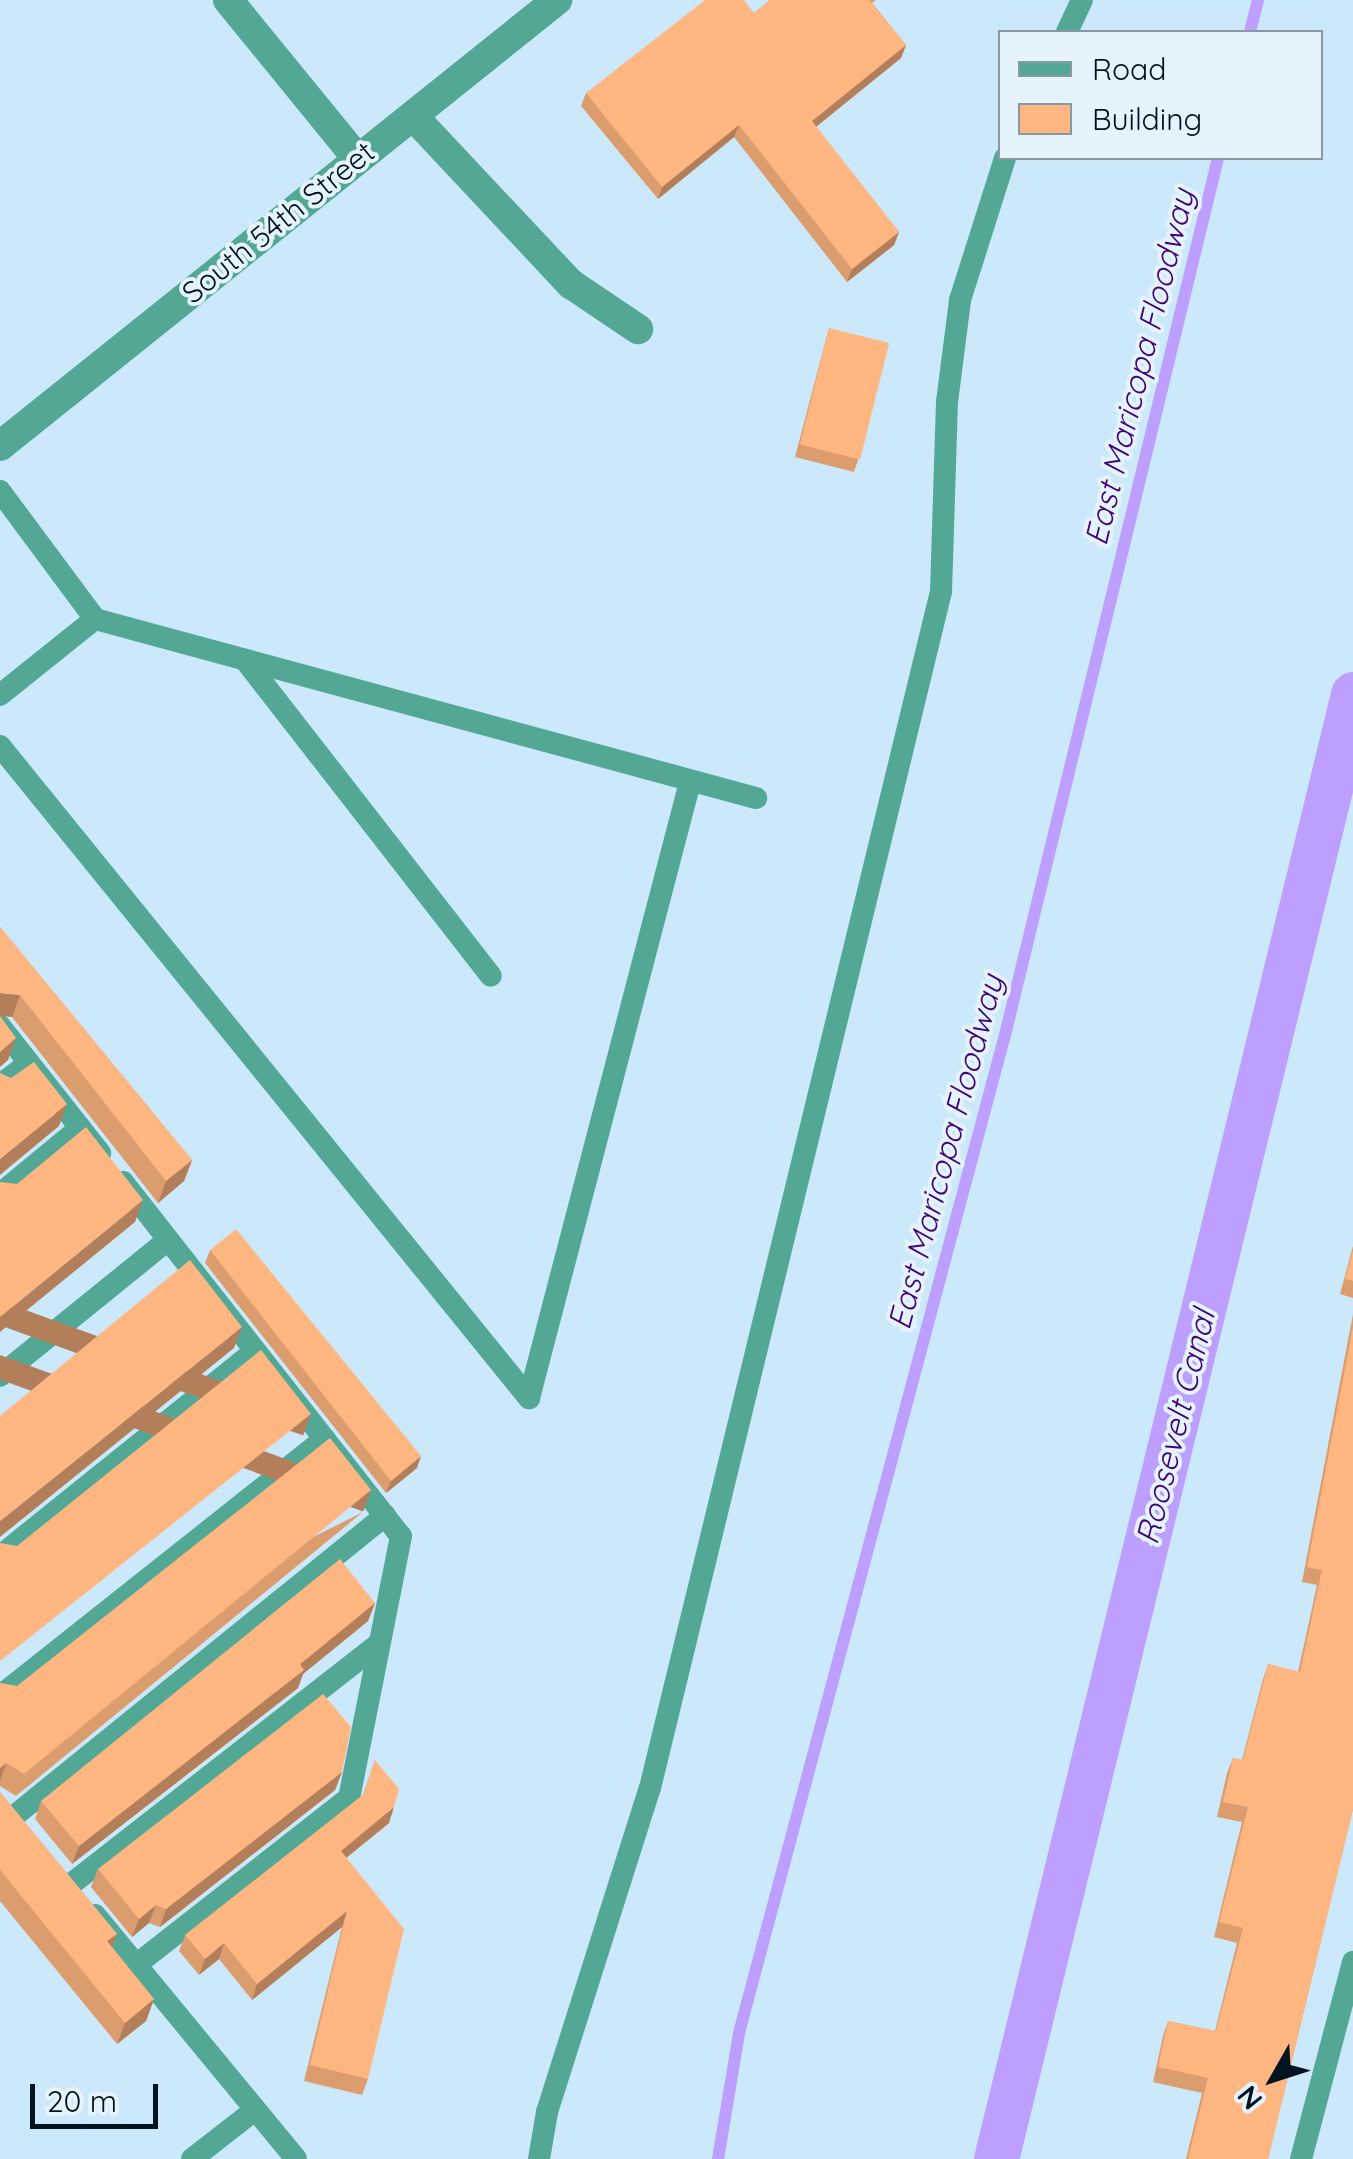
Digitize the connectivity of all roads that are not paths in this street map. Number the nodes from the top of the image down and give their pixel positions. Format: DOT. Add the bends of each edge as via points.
graph roads {
  1 [pos="228,0"];
  2 [pos="558,0"];
  3 [pos="1082,0"];
  4 [pos="1068,30"];
  5 [pos="413,116"];
  6 [pos="357,158"];
  7 [pos="1004,160"];
  8 [pos="638,329"];
  9 [pos="0,446"];
  10 [pos="0,491"];
  11 [pos="96,619"];
  12 [pos="244,660"];
  13 [pos="0,695"];
  14 [pos="0,746"];
  15 [pos="690,782"];
  16 [pos="756,798"];
  17 [pos="491,976"];
  18 [pos="0,1026"];
  19 [pos="29,1063"];
  20 [pos="0,1085"];
  21 [pos="80,1128"];
  22 [pos="0,1194"];
  23 [pos="168,1240"];
  24 [pos="255,1351"];
  25 [pos="0,1376"];
  26 [pos="324,1439"];
  27 [pos="385,1516"];
  28 [pos="0,1556"];
  29 [pos="379,1644"];
  30 [pos="0,1696"];
  31 [pos="13,1816"];
  32 [pos="1353,1962"];
  33 [pos="136,1964"];
  34 [pos="1344,2039"];
  35 [pos="255,2110"];
  36 [pos="192,2159"];
  37 [pos="296,2159"];
  38 [pos="539,2159"];
  39 [pos="1301,2159"];
  1 -- 6 [label="street"];
  2 -- 5 [label="street, South 54th Street"];
  3 -- 4 [label="lane"];
  5 -- 6 [label="street, South 54th Street"];
  5 -- 8 [label="street" via="572,284"];
  6 -- 9 [label="street, South 54th Street"];
  7 -- 38 [label="lane" via="960,300 946,402 940,592 650,1788 547,2112"];
  10 -- 11 [label="lane"];
  11 -- 12 [label="lane"];
  11 -- 13 [label="lane"];
  12 -- 15 [label="lane"];
  12 -- 17 [label="lane"];
  14 -- 15 [label="lane" via="529,1398"];
  15 -- 16 [label="lane"];
  18 -- 19 [label="lane"];
  19 -- 20 [label="lane"];
  19 -- 21 [label="lane"];
  21 -- 22 [label="lane"];
  21 -- 23 [label="lane"];
  23 -- 24 [label="lane"];
  23 -- 25 [label="lane"];
  24 -- 26 [label="lane"];
  24 -- 28 [label="lane"];
  26 -- 27 [label="lane"];
  26 -- 30 [label="lane"];
  27 -- 29 [label="lane" via="401,1536"];
  27 -- 31 [label="lane"];
  29 -- 33 [label="lane" via="350,1798"];
  29 -- 33 [label="lane" via="64,1878"];
  32 -- 34 [label="lane"];
  33 -- 35 [label="lane"];
  34 -- 39 [label="lane"];
  35 -- 36 [label="lane"];
  35 -- 37 [label="lane"];
}
